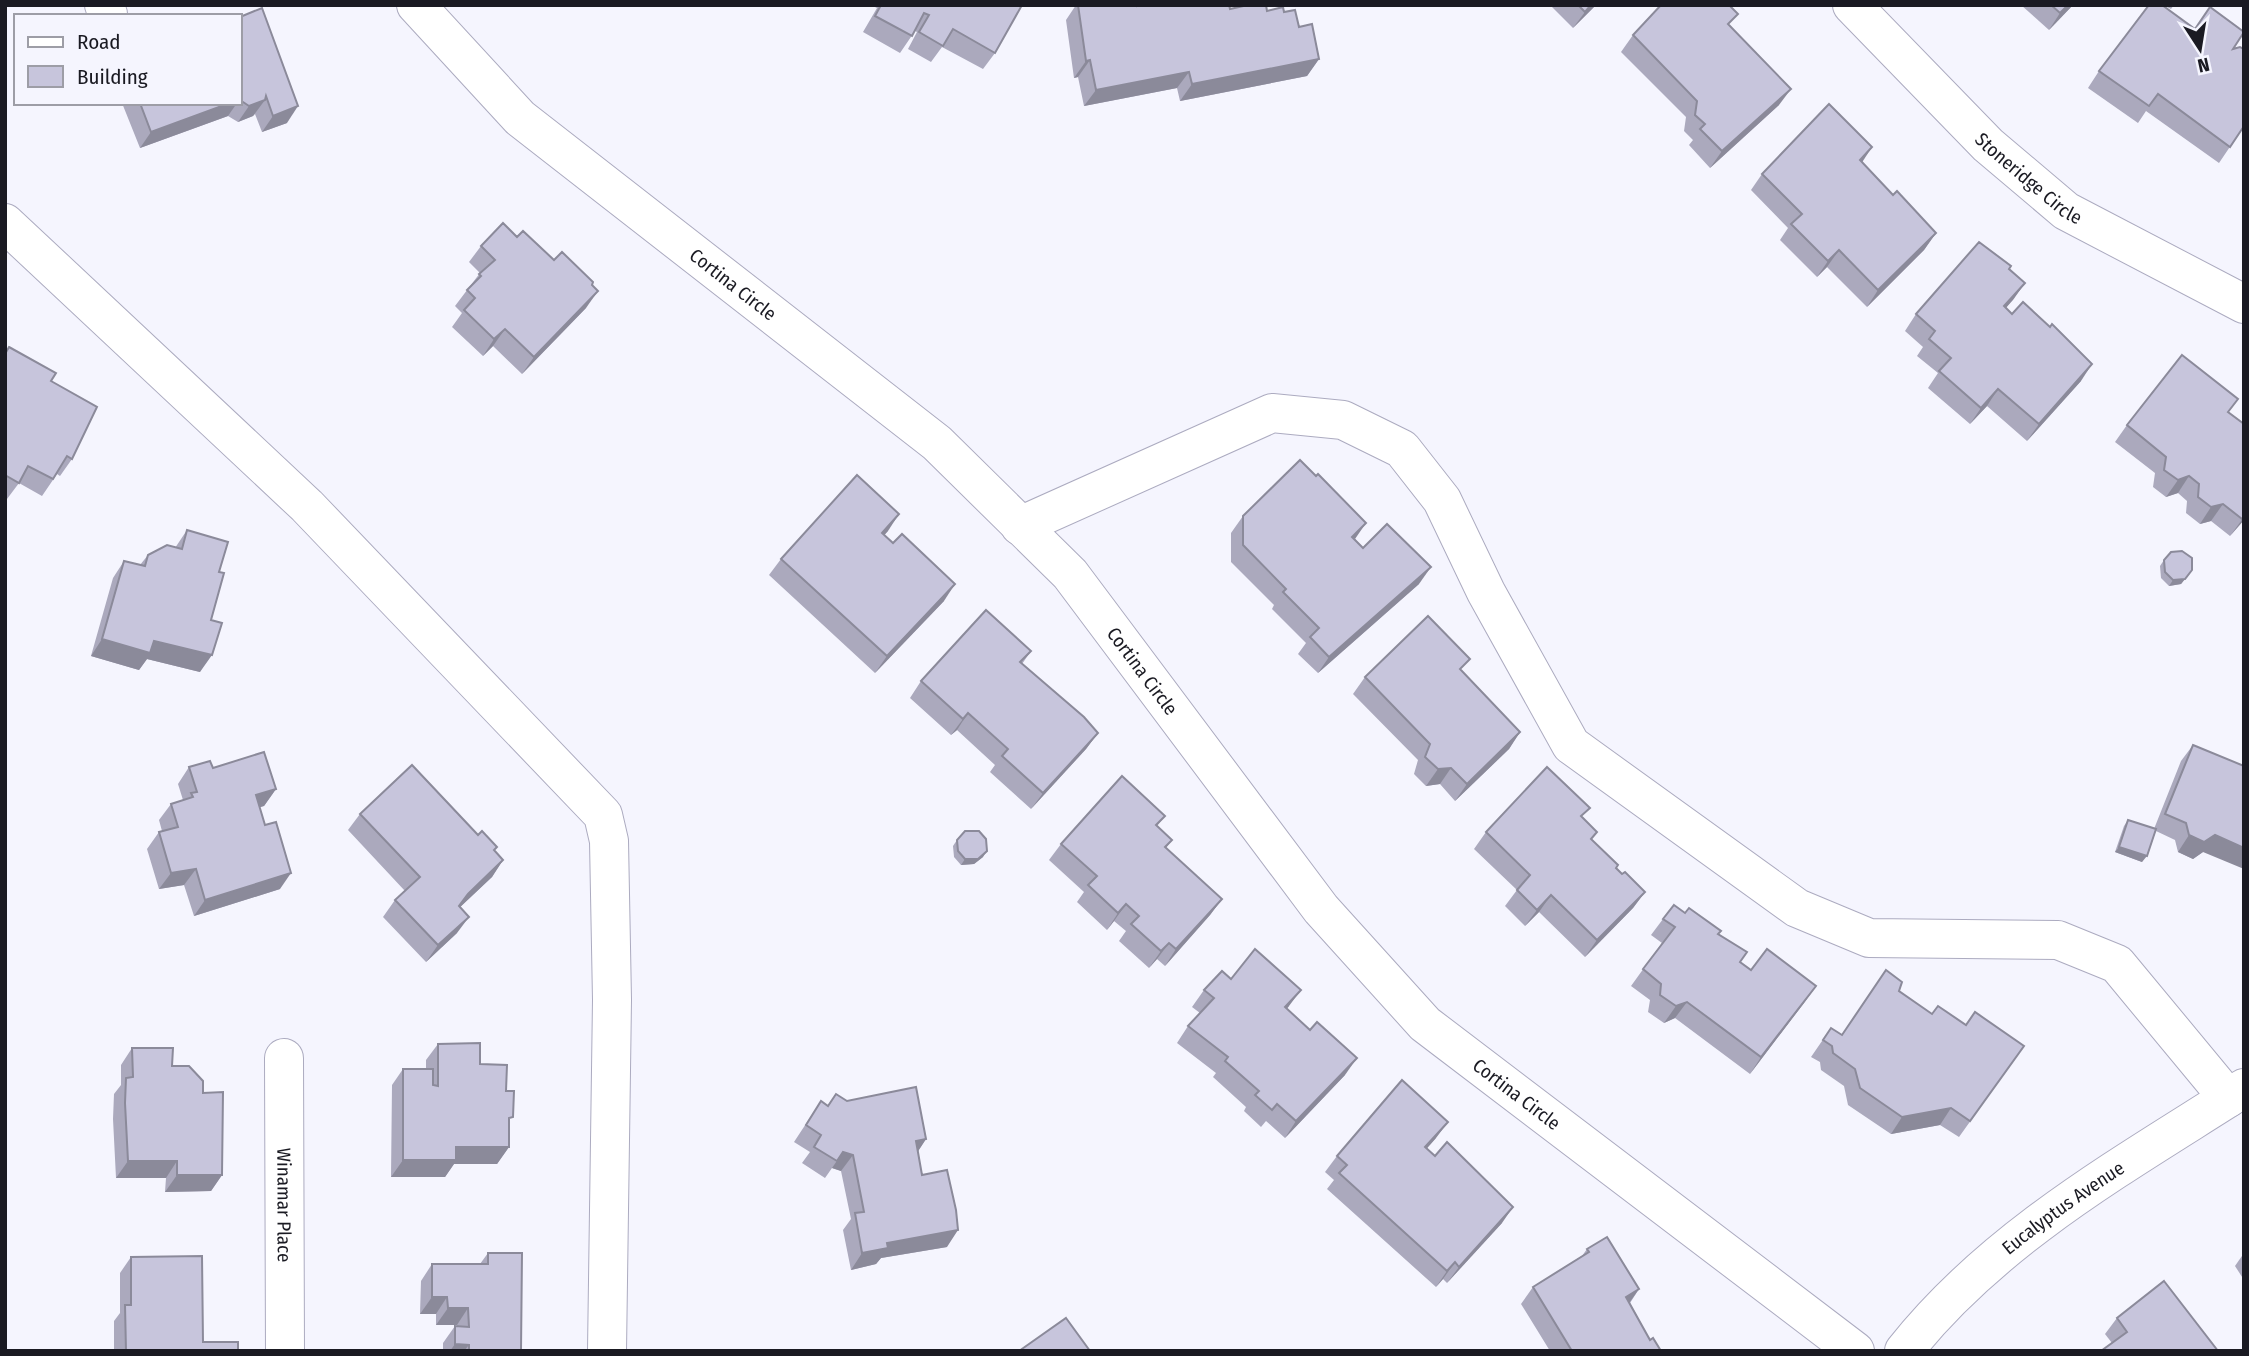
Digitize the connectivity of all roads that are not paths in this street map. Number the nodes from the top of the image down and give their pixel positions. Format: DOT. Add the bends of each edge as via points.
graph roads {
  1 [pos="416,5"];
  2 [pos="1852,5"];
  3 [pos="5,223"];
  4 [pos="2244,304"];
  5 [pos="1020,526"];
  6 [pos="284,1058"];
  7 [pos="2236,1093"];
  8 [pos="285,1351"];
  9 [pos="607,1351"];
  10 [pos="1855,1351"];
  11 [pos="1904,1351"];
  1 -- 5 [label="street, Cortina Circle" via="520,118 937,443"];
  2 -- 4 [label="street, Stoneridge Circle" via="1988,145 2066,211"];
  3 -- 9 [label="street" via="307,506 603,815 609,841 612,1000"];
  5 -- 7 [label="street" via="1272,413 1343,420 1402,449 1442,500 1486,592 1571,745 1797,908 1869,939 2058,940 2117,964"];
  5 -- 10 [label="street, Cortina Circle" via="1070,574 1321,909 1425,1024"];
  6 -- 8 [label="street, Winamar Place"];
  7 -- 11 [label="street, Eucalyptus Avenue" via="2045,1216 1928,1320"];
}
